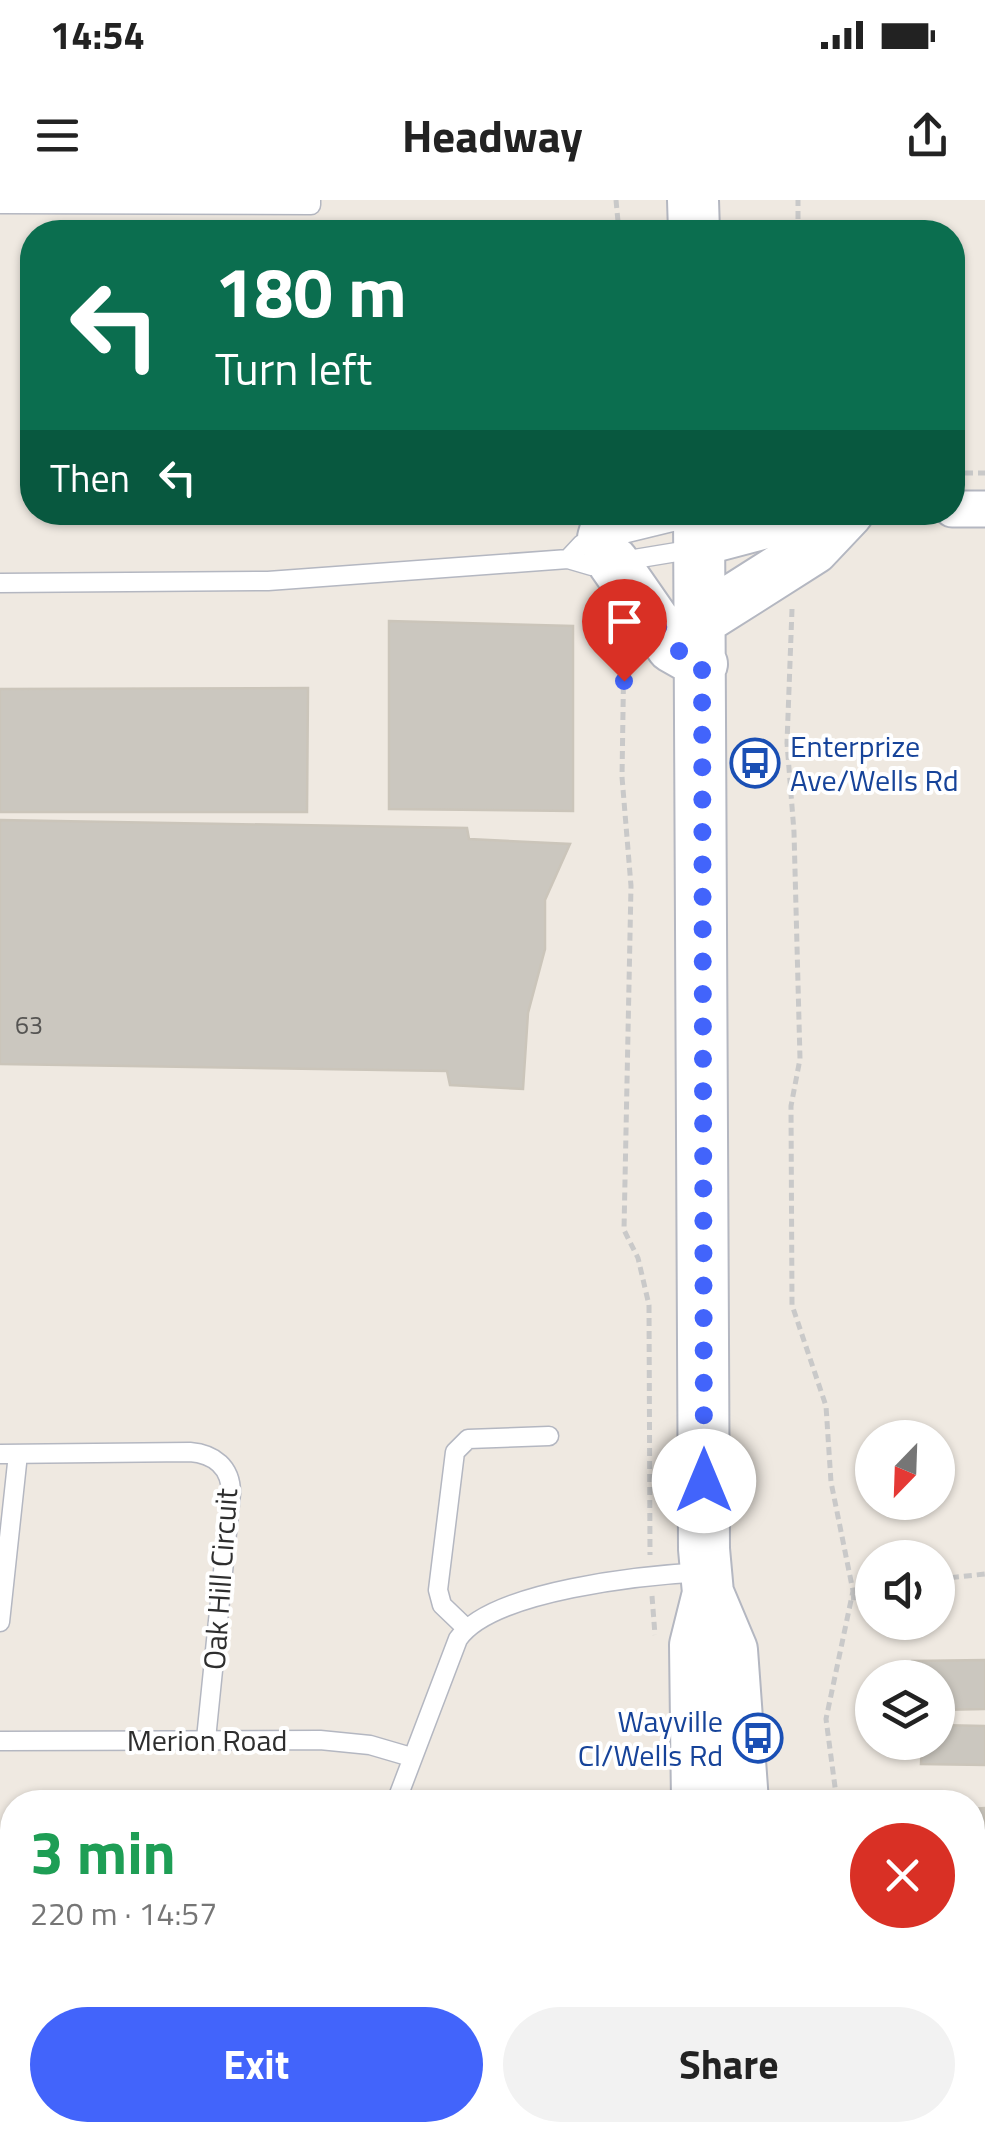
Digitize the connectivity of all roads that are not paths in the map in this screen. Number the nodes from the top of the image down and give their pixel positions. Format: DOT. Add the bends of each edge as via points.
graph roads {
  1 [pos="311,200"];
  2 [pos="0,204"];
  3 [pos="694,525"];
  4 [pos="694,525"];
  5 [pos="703,525"];
  6 [pos="836,525"];
  7 [pos="607,554"];
  8 [pos="0,582"];
  9 [pos="701,642"];
  10 [pos="549,1436"];
  11 [pos="9,1454"];
  12 [pos="706,1583"];
  13 [pos="0,1622"];
  14 [pos="466,1628"];
  15 [pos="206,1740"];
  16 [pos="0,1741"];
  17 [pos="411,1757"];
  18 [pos="400,1790"];
  19 [pos="697,1790"];
  20 [pos="741,1790"];
  1 -- 2 [label="lane"];
  3 -- 7 [label="lane"];
  4 -- 7 [label="lane"];
  5 -- 9 [label="main road"];
  6 -- 9 [label="main road"];
  7 -- 8 [label="lane" via="268,581"];
  7 -- 9 [label="main road" via="672,647"];
  9 -- 12 [label="main road"];
  10 -- 14 [label="lane" via="468,1439 455,1452 438,1590 442,1605"];
  11 -- 13 [label="lane"];
  11 -- 15 [label="lane, Oak Hill Circuit" via="190,1452 215,1459 227,1471 231,1493"];
  12 -- 14 [label="lane" via="650,1575 586,1586 494,1612"];
  12 -- 19 [label="main road" via="694,1645"];
  12 -- 20 [label="main road" via="732,1650"];
  14 -- 17 [label="lane"];
  15 -- 16 [label="lane, Merion Road"];
  15 -- 17 [label="lane, Merion Road" via="320,1740"];
  17 -- 18 [label="lane"];
}
